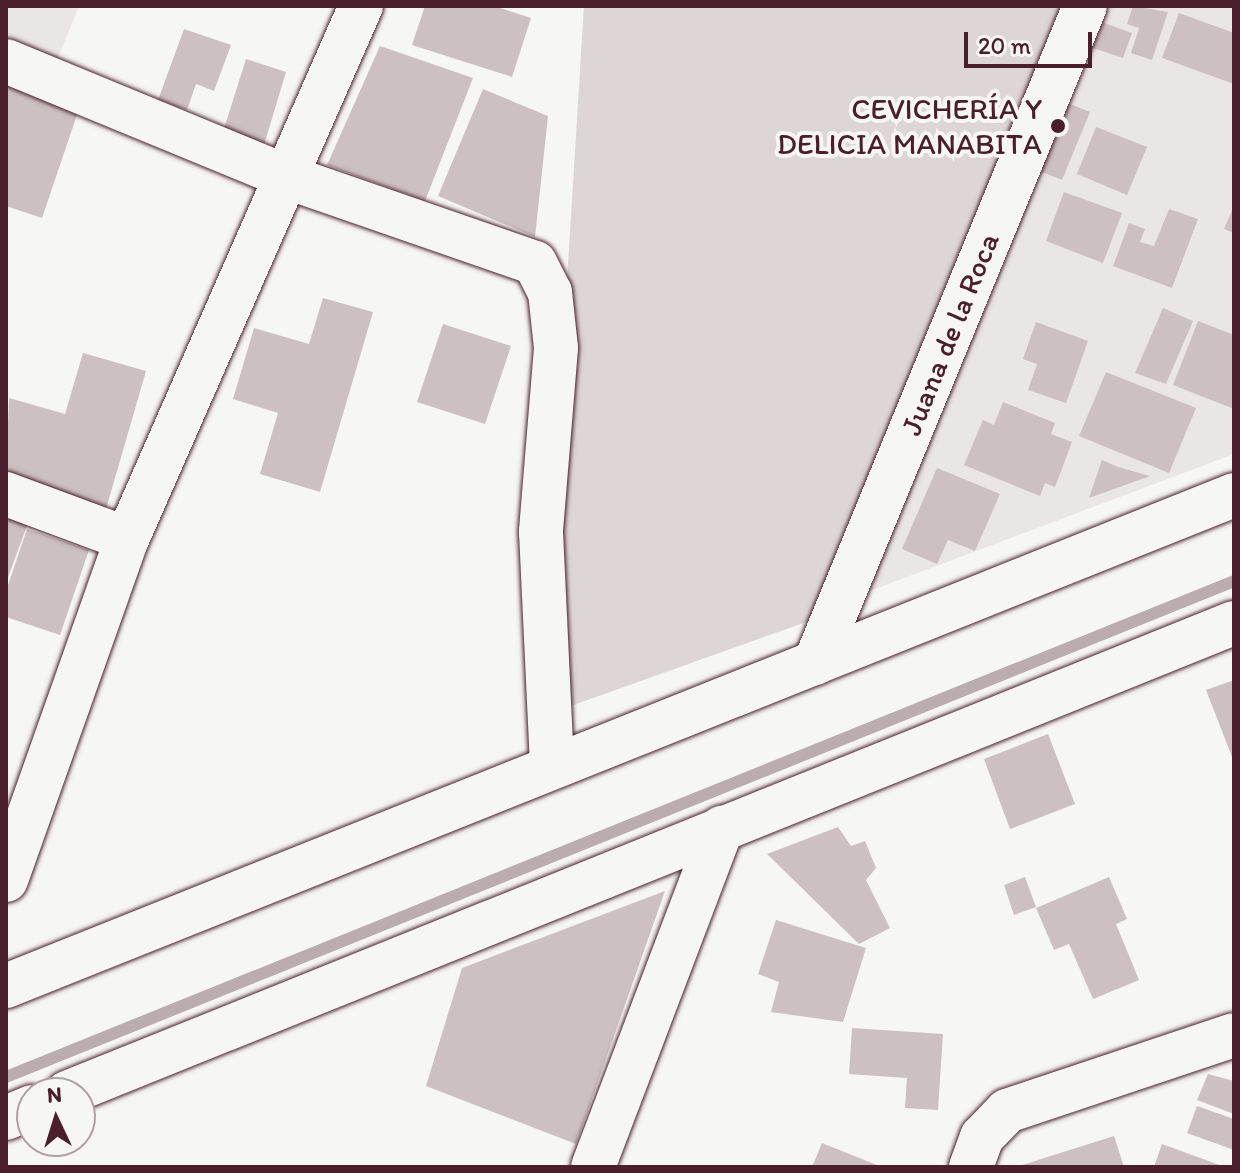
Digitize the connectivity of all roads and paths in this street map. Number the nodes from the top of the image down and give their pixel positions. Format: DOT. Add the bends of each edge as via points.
graph roads {
  1 [pos="361,6"];
  2 [pos="1085,6"];
  3 [pos="6,61"];
  4 [pos="287,177"];
  5 [pos="6,494"];
  6 [pos="1234,495"];
  7 [pos="127,539"];
  8 [pos="1234,623"];
  9 [pos="815,663"];
  10 [pos="552,767"];
  11 [pos="722,828"];
  12 [pos="6,880"];
  13 [pos="13,970"];
  14 [pos="1234,1035"];
  15 [pos="96,1081"];
  16 [pos="593,1167"];
  17 [pos="971,1167"];
  1 -- 4 [label="street"];
  2 -- 9 [label="street, Juana de la Roca"];
  3 -- 4 [label="street"];
  4 -- 7 [label="street"];
  4 -- 10 [label="street" via="535,263 550,292 556,348 541,532"];
  5 -- 7 [label="street"];
  6 -- 9 [label="street"];
  7 -- 12 [label="street"];
  8 -- 11 [label="street"];
  9 -- 10 [label="street"];
  10 -- 13 [label="street"];
  11 -- 15 [label="street"];
  11 -- 16 [label="street"];
  14 -- 17 [label="street" via="1007,1111 982,1137"];
}
